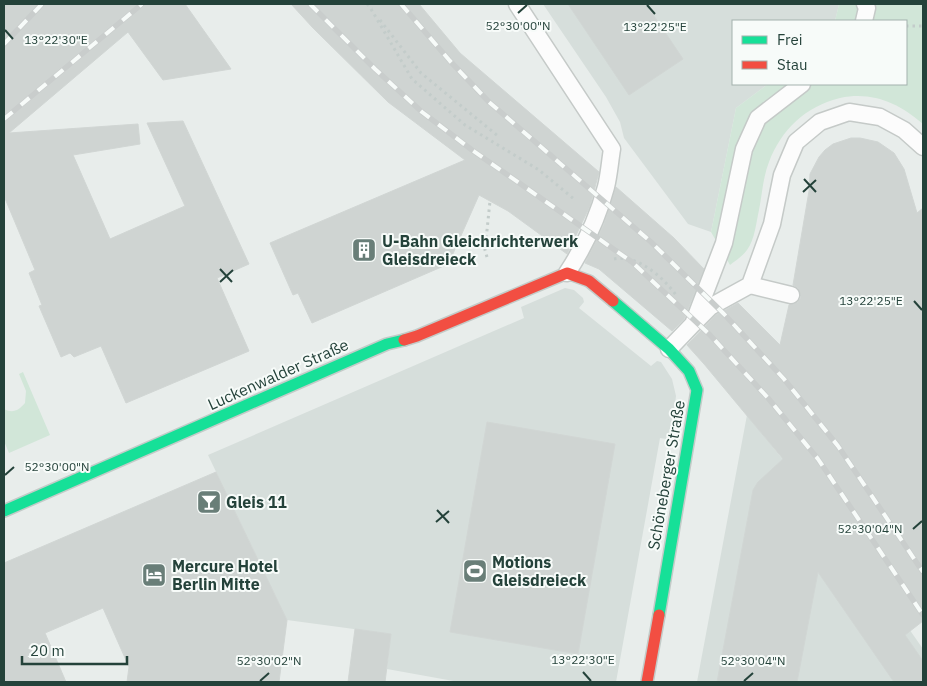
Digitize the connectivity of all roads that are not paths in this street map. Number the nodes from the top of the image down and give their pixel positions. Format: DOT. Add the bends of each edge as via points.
graph roads {
  1 [pos="517,4"];
  2 [pos="866,4"];
  3 [pos="864,20"];
  4 [pos="801,85"];
  5 [pos="923,147"];
  6 [pos="567,273"];
  7 [pos="750,285"];
  8 [pos="791,295"];
  9 [pos="693,324"];
  10 [pos="670,349"];
  11 [pos="4,511"];
  12 [pos="647,682"];
  1 -- 6 [label="lane" via="612,148 606,187 596,217"];
  2 -- 3 [label="lane"];
  4 -- 9 [label="lane" via="758,118 754,126 744,149 724,243"];
  5 -- 7 [label="lane" via="904,130 880,117 849,112 820,122 796,142 782,175 772,224"];
  6 -- 10 [label="street, Schöneberger Straße" via="589,281"];
  6 -- 11 [label="street, Luckenwalder Straße" via="417,336 388,344"];
  7 -- 8 [label="lane"];
  7 -- 9 [label="lane" via="710,307"];
  9 -- 10 [label="lane"];
  10 -- 12 [label="street, Schöneberger Straße" via="689,371 697,390"];
}
